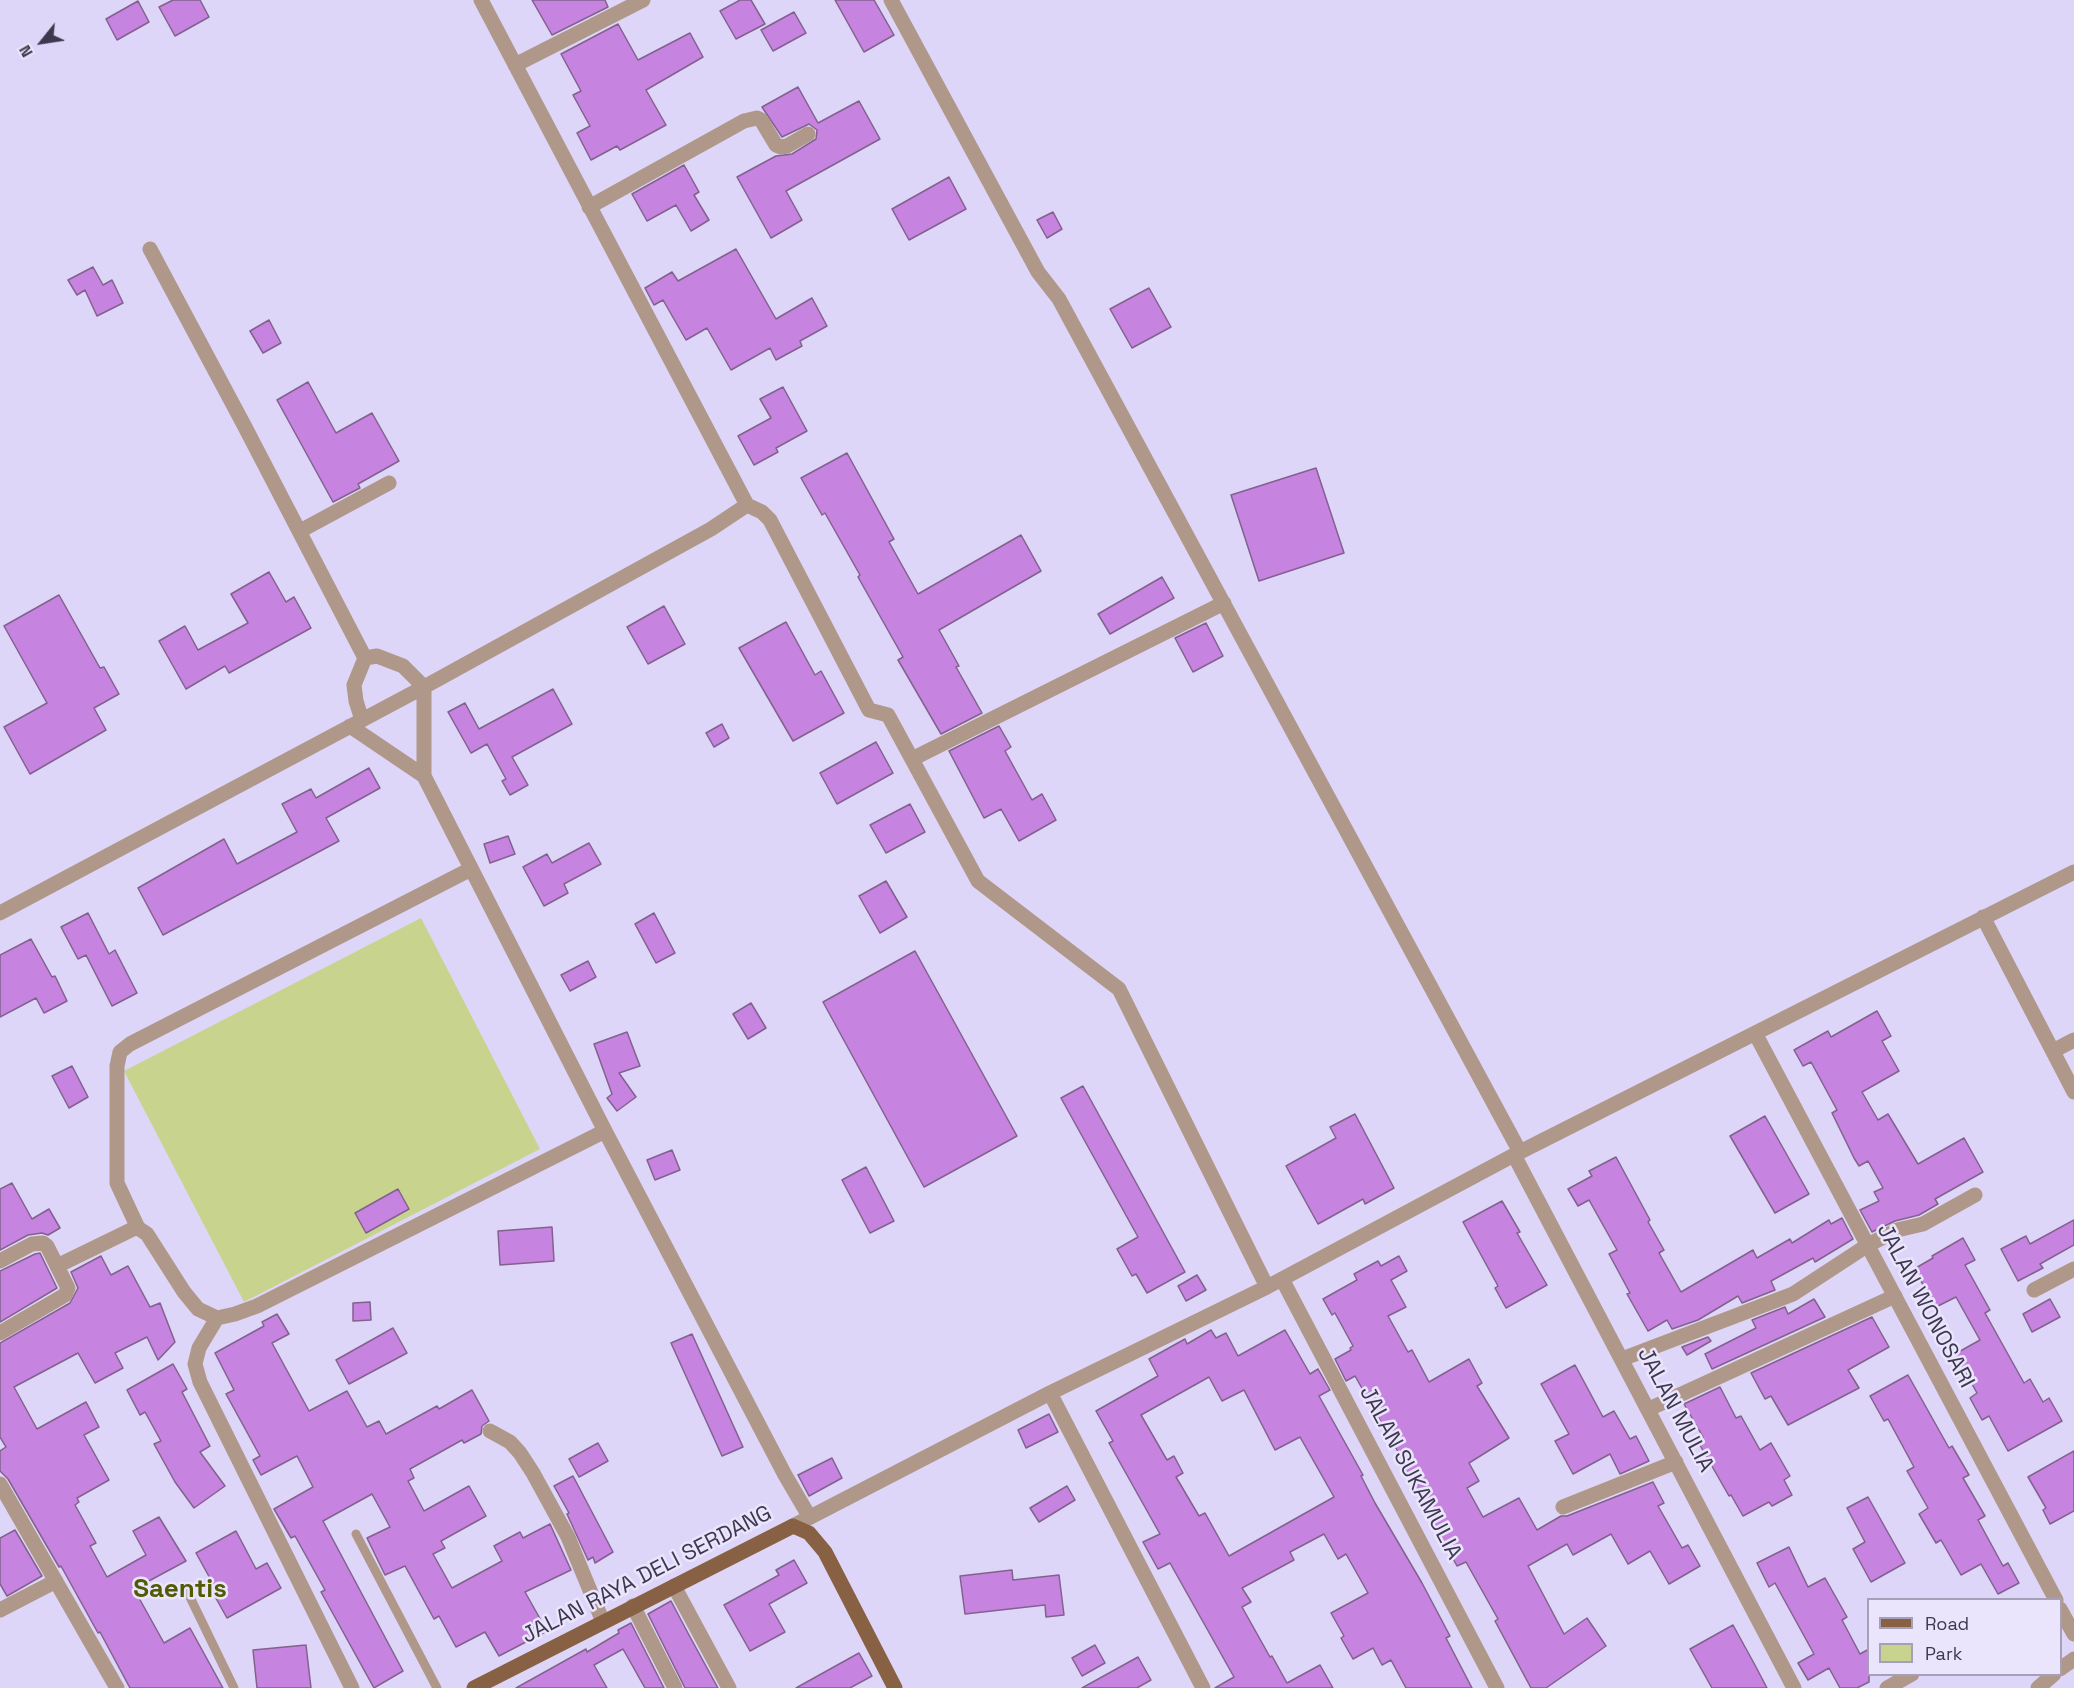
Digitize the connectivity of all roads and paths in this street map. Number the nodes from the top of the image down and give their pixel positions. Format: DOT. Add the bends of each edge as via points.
graph roads {
  1 [pos="481,0"];
  2 [pos="643,0"];
  3 [pos="891,0"];
  4 [pos="515,65"];
  5 [pos="808,134"];
  6 [pos="589,207"];
  7 [pos="150,249"];
  8 [pos="389,483"];
  9 [pos="747,506"];
  10 [pos="300,531"];
  11 [pos="1224,603"];
  12 [pos="365,658"];
  13 [pos="424,687"];
  14 [pos="356,723"];
  15 [pos="912,759"];
  16 [pos="424,776"];
  17 [pos="471,869"];
  18 [pos="2074,872"];
  19 [pos="0,913"];
  20 [pos="1983,917"];
  21 [pos="1755,1033"];
  22 [pos="2074,1040"];
  23 [pos="2052,1051"];
  24 [pos="2074,1092"];
  25 [pos="605,1131"];
  26 [pos="1517,1153"];
  27 [pos="1974,1196"];
  28 [pos="138,1228"];
  29 [pos="1868,1245"];
  30 [pos="0,1261"];
  31 [pos="57,1266"];
  32 [pos="2074,1269"];
  33 [pos="1282,1279"];
  34 [pos="1267,1287"];
  35 [pos="2034,1290"];
  36 [pos="1894,1296"];
  37 [pos="217,1318"];
  38 [pos="0,1332"];
  39 [pos="1622,1359"];
  40 [pos="1050,1393"];
  41 [pos="1649,1409"];
  42 [pos="490,1431"];
  43 [pos="1676,1462"];
  44 [pos="0,1484"];
  45 [pos="1563,1507"];
  46 [pos="809,1516"];
  47 [pos="793,1526"];
  48 [pos="356,1534"];
  49 [pos="56,1581"];
  50 [pos="674,1586"];
  51 [pos="188,1593"];
  52 [pos="2055,1598"];
  53 [pos="633,1606"];
  54 [pos="0,1610"];
  55 [pos="2062,1611"];
  56 [pos="603,1622"];
  57 [pos="2074,1634"];
  58 [pos="2074,1659"];
  59 [pos="2062,1668"];
  60 [pos="1908,1676"];
  61 [pos="2052,1676"];
  62 [pos="117,1688"];
  63 [pos="234,1688"];
  64 [pos="352,1688"];
  65 [pos="437,1688"];
  66 [pos="474,1688"];
  67 [pos="675,1688"];
  68 [pos="729,1688"];
  69 [pos="895,1688"];
  70 [pos="1203,1688"];
  71 [pos="1497,1688"];
  72 [pos="1794,1688"];
  73 [pos="1887,1688"];
  74 [pos="2037,1688"];
  1 -- 4 [label="street"];
  2 -- 4 [label="street"];
  3 -- 11 [label="street, JALAN MULIA" via="1038,272 1059,298"];
  4 -- 6 [label="street"];
  5 -- 6 [label="street" via="781,147 761,120 744,121"];
  6 -- 9 [label="street"];
  7 -- 10 [label="street"];
  8 -- 10 [label="street"];
  9 -- 13 [label="street"];
  9 -- 15 [label="street" via="770,520 869,710 888,715"];
  10 -- 12 [label="street"];
  11 -- 15 [label="street"];
  11 -- 26 [label="street, JALAN MULIA"];
  12 -- 13 [label="street" via="376,656 403,666"];
  12 -- 14 [label="street" via="354,685"];
  13 -- 14 [label="street"];
  13 -- 16 [label="street"];
  14 -- 16 [label="street"];
  14 -- 19 [label="street"];
  15 -- 34 [label="street" via="978,880 1119,989"];
  16 -- 17 [label="street"];
  17 -- 25 [label="street"];
  17 -- 28 [label="street" via="120,1052 117,1183"];
  18 -- 20 [label="street"];
  20 -- 21 [label="street"];
  20 -- 23 [label="street"];
  21 -- 26 [label="street"];
  21 -- 29 [label="street, JALAN WONOSARI"];
  22 -- 23 [label="street"];
  23 -- 24 [label="street"];
  25 -- 37 [label="street" via="258,1306"];
  25 -- 46 [label="street"];
  26 -- 33 [label="street"];
  26 -- 39 [label="street, JALAN MULIA"];
  27 -- 29 [label="street" via="1923,1224 1897,1230"];
  28 -- 31 [label="street"];
  28 -- 37 [label="street" via="147,1234 198,1309"];
  29 -- 36 [label="street, JALAN WONOSARI"];
  29 -- 39 [label="street" via="1792,1294"];
  30 -- 31 [label="street" via="32,1244 43,1243"];
  31 -- 38 [label="street" via="68,1291"];
  32 -- 35 [label="street"];
  33 -- 34 [label="street"];
  33 -- 71 [label="street, JALAN SUKAMULIA"];
  34 -- 40 [label="street"];
  36 -- 41 [label="street"];
  36 -- 52 [label="street, JALAN WONOSARI"];
  37 -- 64 [label="street" via="199,1348 195,1364 200,1382"];
  39 -- 41 [label="street, JALAN MULIA"];
  40 -- 46 [label="street"];
  40 -- 70 [label="street"];
  41 -- 43 [label="street, JALAN MULIA"];
  42 -- 56 [label="street" via="510,1442 533,1473 568,1537"];
  43 -- 45 [label="street"];
  43 -- 72 [label="street, JALAN MULIA"];
  44 -- 49 [label="street"];
  46 -- 47 [label="street"];
  47 -- 50 [label="main road, JALAN RAYA DELI SERDANG"];
  47 -- 69 [label="main road, JALAN RAYA DELI SERDANG" via="809,1533 825,1552"];
  48 -- 65 [label="lane"];
  49 -- 54 [label="street"];
  49 -- 62 [label="street"];
  50 -- 53 [label="main road, JALAN RAYA DELI SERDANG"];
  50 -- 68 [label="street"];
  51 -- 63 [label="lane"];
  53 -- 56 [label="main road, JALAN RAYA DELI SERDANG"];
  53 -- 67 [label="street"];
  55 -- 57 [label="street"];
  56 -- 66 [label="main road, JALAN RAYA DELI SERDANG"];
  58 -- 59 [label="street"];
  60 -- 73 [label="street"];
  61 -- 74 [label="street"];
}
